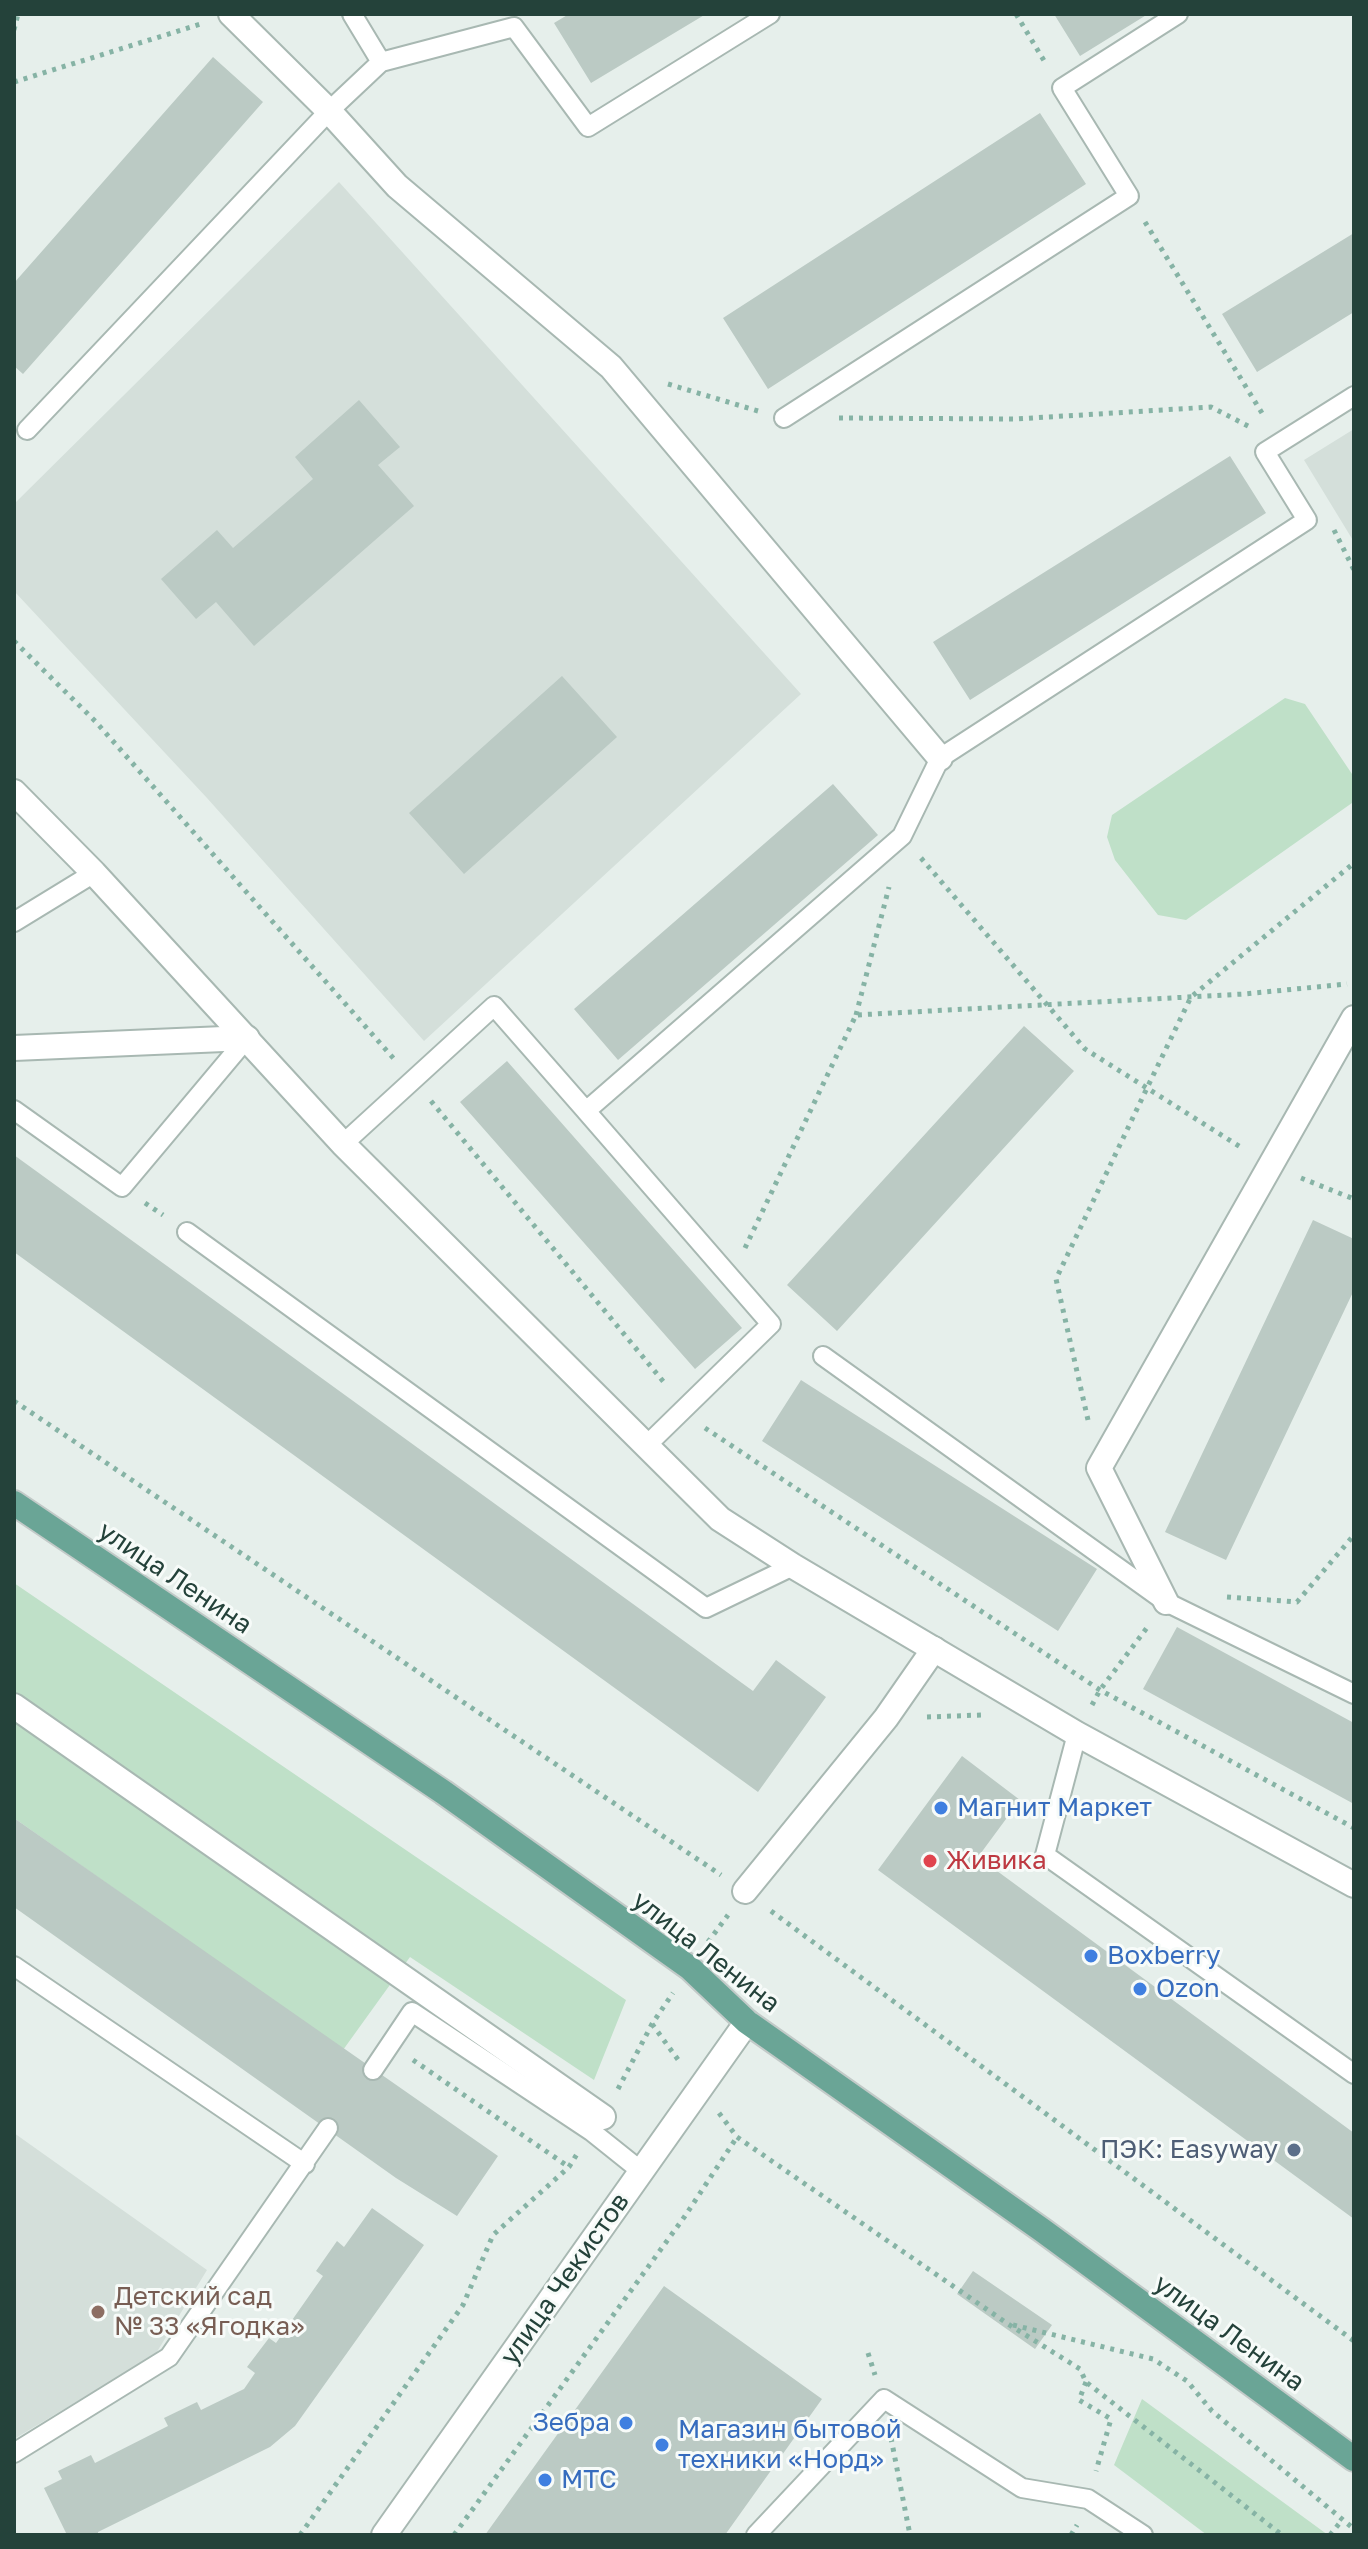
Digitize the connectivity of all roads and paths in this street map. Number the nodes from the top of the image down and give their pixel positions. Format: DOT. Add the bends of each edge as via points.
graph roads {
  1 [pos="18,14"];
  2 [pos="231,14"];
  3 [pos="352,14"];
  4 [pos="770,14"];
  5 [pos="1016,14"];
  6 [pos="1178,14"];
  7 [pos="14,30"];
  8 [pos="381,62"];
  9 [pos="14,82"];
  10 [pos="1062,88"];
  11 [pos="329,111"];
  12 [pos="1129,196"];
  13 [pos="611,367"];
  14 [pos="1354,396"];
  15 [pos="784,418"];
  16 [pos="27,430"];
  17 [pos="1280,443"];
  18 [pos="1333,529"];
  19 [pos="1354,570"];
  20 [pos="14,641"];
  21 [pos="940,758"];
  22 [pos="14,792"];
  23 [pos="902,836"];
  24 [pos="1354,863"];
  25 [pos="94,873"];
  26 [pos="14,922"];
  27 [pos="1354,984"];
  28 [pos="1191,997"];
  29 [pos="1046,1004"];
  30 [pos="856,1015"];
  31 [pos="1354,1018"];
  32 [pos="247,1038"];
  33 [pos="14,1048"];
  34 [pos="413,1080"];
  35 [pos="1147,1088"];
  36 [pos="14,1110"];
  37 [pos="586,1111"];
  38 [pos="343,1144"];
  39 [pos="1271,1166"];
  40 [pos="122,1187"];
  41 [pos="1354,1199"];
  42 [pos="187,1232"];
  43 [pos="741,1257"];
  44 [pos="823,1356"];
  45 [pos="14,1401"];
  46 [pos="685,1408"];
  47 [pos="646,1446"];
  48 [pos="1099,1468"];
  49 [pos="14,1503"];
  50 [pos="793,1566"];
  51 [pos="1166,1602"];
  52 [pos="934,1649"];
  53 [pos="1354,1694"];
  54 [pos="14,1706"];
  55 [pos="1044,1714"];
  56 [pos="886,1718"];
  57 [pos="1077,1734"];
  58 [pos="1354,1828"];
  59 [pos="1354,1885"];
  60 [pos="745,1891"];
  61 [pos="14,1966"];
  62 [pos="690,1968"];
  63 [pos="747,2022"];
  64 [pos="652,2024"];
  65 [pos="389,2044"];
  66 [pos="373,2070"];
  67 [pos="1354,2074"];
  68 [pos="699,2087"];
  69 [pos="597,2124"];
  70 [pos="328,2128"];
  71 [pos="737,2137"];
  72 [pos="305,2164"];
  73 [pos="569,2167"];
  74 [pos="641,2171"];
  75 [pos="1008,2324"];
  76 [pos="1354,2341"];
  77 [pos="1086,2382"];
  78 [pos="14,2453"];
  79 [pos="1354,2459"];
  80 [pos="1088,2499"];
  81 [pos="1342,2520"];
  82 [pos="1354,2529"];
  83 [pos="300,2535"];
  84 [pos="384,2535"];
  85 [pos="454,2535"];
  86 [pos="756,2535"];
  87 [pos="1143,2535"];
  88 [pos="1282,2535"];
  89 [pos="1330,2535"];
  1 -- 7 [label="path"];
  2 -- 9 [label="path"];
  2 -- 11 [label="street"];
  3 -- 8 [label="lane"];
  4 -- 8 [label="lane" via="588,127 514,27"];
  5 -- 10 [label="path"];
  6 -- 10 [label="lane"];
  8 -- 11 [label="lane"];
  10 -- 12 [label="lane"];
  11 -- 13 [label="street" via="397,186"];
  11 -- 16 [label="lane"];
  12 -- 15 [label="lane"];
  12 -- 17 [label="path"];
  13 -- 15 [label="path"];
  13 -- 21 [label="street"];
  14 -- 17 [label="lane"];
  15 -- 17 [label="path" via="1016,419 1211,407"];
  17 -- 21 [label="lane" via="1265,452 1307,520"];
  18 -- 19 [label="path"];
  20 -- 34 [label="path" via="96,722"];
  21 -- 23 [label="lane"];
  22 -- 25 [label="street"];
  23 -- 29 [label="path"];
  23 -- 30 [label="path"];
  23 -- 37 [label="lane"];
  24 -- 28 [label="path"];
  25 -- 26 [label="lane"];
  25 -- 32 [label="street"];
  27 -- 28 [label="path"];
  28 -- 29 [label="path"];
  28 -- 35 [label="path"];
  29 -- 30 [label="path"];
  29 -- 35 [label="path" via="1085,1049"];
  30 -- 43 [label="path"];
  31 -- 39 [label="street"];
  32 -- 33 [label="street"];
  32 -- 38 [label="street"];
  32 -- 40 [label="lane"];
  34 -- 37 [label="lane" via="494,1006"];
  34 -- 38 [label="lane"];
  34 -- 46 [label="path"];
  35 -- 39 [label="path"];
  35 -- 48 [label="path" via="1056,1279"];
  36 -- 40 [label="lane"];
  37 -- 46 [label="lane" via="771,1324"];
  38 -- 47 [label="street"];
  39 -- 41 [label="path"];
  39 -- 48 [label="street"];
  40 -- 42 [label="path"];
  42 -- 50 [label="lane" via="706,1608"];
  44 -- 51 [label="lane"];
  45 -- 60 [label="path"];
  46 -- 47 [label="lane"];
  46 -- 58 [label="path" via="692,1420 1100,1690"];
  47 -- 50 [label="street" via="720,1519"];
  48 -- 51 [label="street"];
  49 -- 62 [label="main road, улица Ленина" via="443,1792"];
  50 -- 52 [label="street"];
  51 -- 53 [label="lane"];
  52 -- 55 [label="street"];
  52 -- 56 [label="street"];
  54 -- 69 [label="street"];
  55 -- 56 [label="path"];
  55 -- 57 [label="street"];
  56 -- 60 [label="street"];
  57 -- 59 [label="street"];
  57 -- 67 [label="lane" via="1045,1855"];
  60 -- 62 [label="path"];
  60 -- 76 [label="path"];
  61 -- 72 [label="lane"];
  62 -- 63 [label="main road, улица Ленина"];
  62 -- 64 [label="path"];
  63 -- 68 [label="street, улица Чекистов"];
  63 -- 79 [label="main road, улица Ленина"];
  64 -- 68 [label="path"];
  64 -- 69 [label="path"];
  65 -- 66 [label="lane"];
  65 -- 69 [label="lane" via="412,2012"];
  65 -- 73 [label="path"];
  68 -- 71 [label="path"];
  68 -- 74 [label="street, улица Чекистов"];
  69 -- 73 [label="path"];
  69 -- 74 [label="lane"];
  70 -- 72 [label="lane"];
  71 -- 75 [label="path"];
  71 -- 85 [label="path"];
  72 -- 78 [label="lane" via="169,2357"];
  73 -- 83 [label="path" via="493,2235 463,2305"];
  74 -- 84 [label="street, улица Чекистов"];
  75 -- 77 [label="path" via="1080,2369"];
  75 -- 81 [label="path" via="1153,2359 1187,2381 1212,2411"];
  77 -- 80 [label="path" via="1079,2400 1111,2419"];
  77 -- 88 [label="path"];
  80 -- 86 [label="lane" via="1022,2488 884,2399"];
  80 -- 87 [label="lane"];
  81 -- 82 [label="path"];
  81 -- 89 [label="path"];
}
